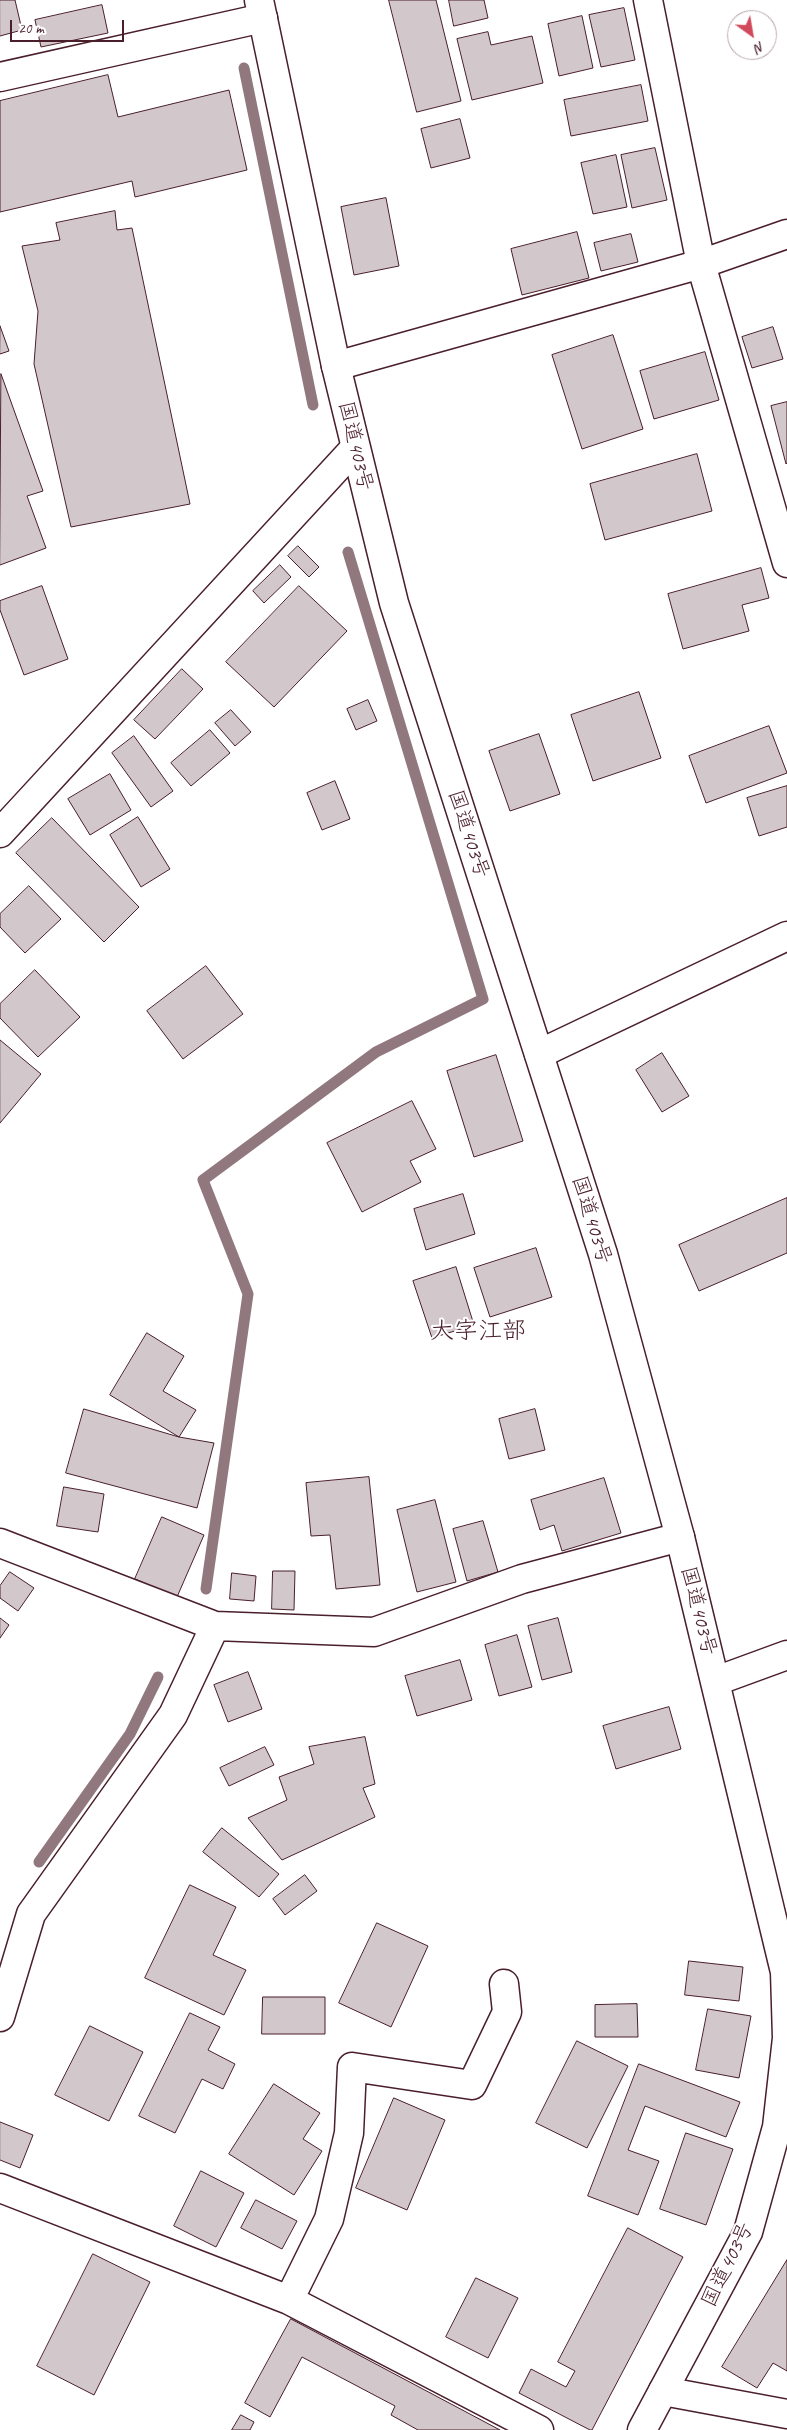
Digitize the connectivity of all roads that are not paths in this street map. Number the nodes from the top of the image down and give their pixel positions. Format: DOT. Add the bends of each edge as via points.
graph roads {
  1 [pos="648,0"];
  2 [pos="261,9"];
  3 [pos="0,77"];
  4 [pos="787,234"];
  5 [pos="701,264"];
  6 [pos="336,366"];
  7 [pos="355,448"];
  8 [pos="776,487"];
  9 [pos="787,563"];
  10 [pos="0,833"];
  11 [pos="787,936"];
  12 [pos="540,1054"];
  13 [pos="680,1537"];
  14 [pos="0,1543"];
  15 [pos="215,1626"];
  16 [pos="787,1655"];
  17 [pos="716,1681"];
  18 [pos="786,1972"];
  19 [pos="504,1984"];
  20 [pos="0,2017"];
  21 [pos="0,2188"];
  22 [pos="289,2300"];
  23 [pos="663,2391"];
  24 [pos="787,2414"];
  25 [pos="540,2430"];
  26 [pos="642,2430"];
  1 -- 5 [label="main road"];
  2 -- 3 [label="main road"];
  2 -- 6 [label="main road, 国道403号"];
  4 -- 5 [label="main road"];
  5 -- 6 [label="main road"];
  5 -- 8 [label="main road"];
  6 -- 7 [label="main road, 国道403号"];
  7 -- 10 [label="main road"];
  7 -- 12 [label="main road, 国道403号" via="394,603"];
  8 -- 9 [label="main road"];
  11 -- 12 [label="main road"];
  12 -- 13 [label="main road, 国道403号" via="603,1254"];
  13 -- 15 [label="main road" via="522,1579 374,1632"];
  13 -- 17 [label="main road, 国道403号"];
  14 -- 15 [label="main road"];
  15 -- 20 [label="main road" via="173,1715 31,1914"];
  16 -- 17 [label="main road"];
  17 -- 18 [label="main road, 国道403号"];
  18 -- 23 [label="main road, 国道403号" via="787,2038 777,2127 748,2232"];
  19 -- 22 [label="main road" via="507,2012 472,2085 352,2067 349,2133 329,2219"];
  21 -- 22 [label="main road"];
  22 -- 25 [label="main road"];
  23 -- 24 [label="main road"];
  23 -- 26 [label="main road, 国道403号"];
}
